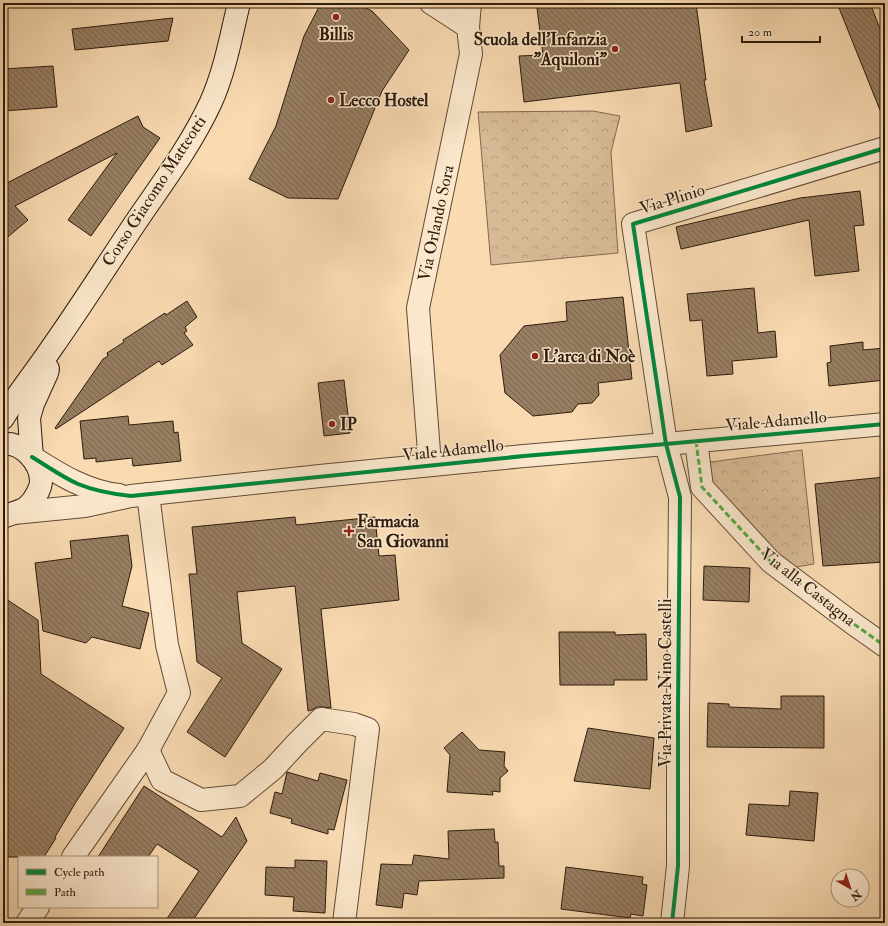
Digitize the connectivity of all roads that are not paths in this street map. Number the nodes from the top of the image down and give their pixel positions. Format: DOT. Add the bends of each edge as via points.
graph roads {
  1 [pos="239,3"];
  2 [pos="432,3"];
  3 [pos="470,3"];
  4 [pos="468,27"];
  5 [pos="885,148"];
  6 [pos="53,346"];
  7 [pos="3,418"];
  8 [pos="885,424"];
  9 [pos="696,441"];
  10 [pos="3,444"];
  11 [pos="666,444"];
  12 [pos="32,457"];
  13 [pos="430,465"];
  14 [pos="139,495"];
  15 [pos="8,515"];
  16 [pos="885,646"];
  17 [pos="148,750"];
  18 [pos="74,856"];
  19 [pos="37,908"];
  20 [pos="27,923"];
  21 [pos="344,923"];
  22 [pos="672,923"];
  1 -- 6 [label="street, Corso Giacomo Matteotti" via="220,78 197,129 177,163"];
  2 -- 4 [label="street"];
  3 -- 4 [label="street, Via Orlando Sora"];
  4 -- 13 [label="street, Via Orlando Sora" via="471,54 418,308"];
  5 -- 11 [label="street, Via Plinio" via="633,224"];
  6 -- 7 [label="street, Corso Giacomo Matteotti"];
  6 -- 12 [label="street, Corso Giacomo Matteotti" via="47,373 29,418"];
  8 -- 9 [label="street, Viale Adamello"];
  9 -- 11 [label="street, Viale Adamello"];
  9 -- 16 [label="street, Via alla Castagna" via="702,487 771,562"];
  10 -- 12 [label="street, Viale Adamello" via="20,447"];
  11 -- 13 [label="street, Viale Adamello"];
  11 -- 22 [label="street, Via Privata Nino Castelli" via="680,496 678,866"];
  12 -- 14 [label="street, Viale Adamello" via="78,484 114,494"];
  12 -- 15 [label="street" via="39,470 41,482 37,494 28,506"];
  13 -- 14 [label="street, Viale Adamello"];
  14 -- 15 [label="street, Viale Adamello" via="85,506"];
  14 -- 17 [label="street" via="167,645 179,693"];
  17 -- 18 [label="street"];
  17 -- 21 [label="street" via="162,780 201,800 240,796 273,769 321,719 368,729"];
  19 -- 20 [label="street"];
}
